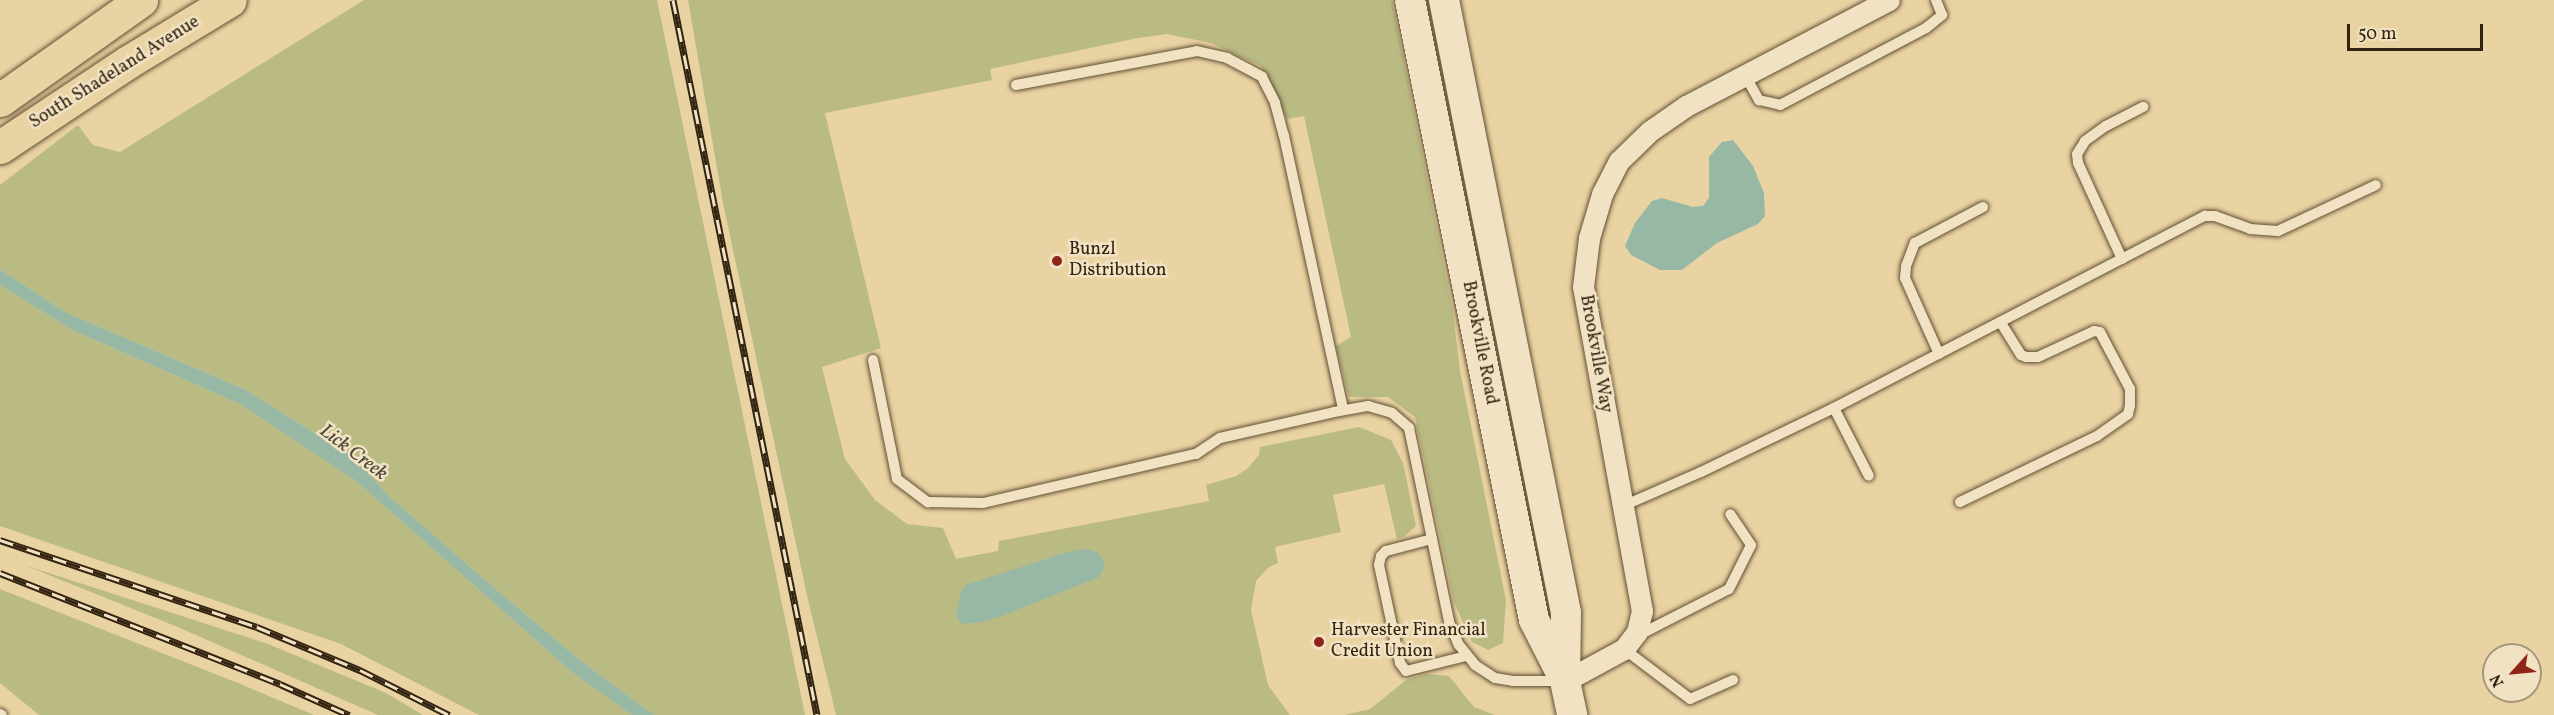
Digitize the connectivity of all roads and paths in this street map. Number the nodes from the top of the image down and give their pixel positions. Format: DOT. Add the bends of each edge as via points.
graph roads {
  1 [pos="141,0"];
  2 [pos="230,0"];
  3 [pos="1410,0"];
  4 [pos="1444,0"];
  5 [pos="1889,0"];
  6 [pos="1936,0"];
  7 [pos="1745,75"];
  8 [pos="1016,85"];
  9 [pos="0,100"];
  10 [pos="2142,107"];
  11 [pos="0,147"];
  12 [pos="2376,185"];
  13 [pos="1983,207"];
  14 [pos="2122,259"];
  15 [pos="2000,322"];
  16 [pos="1940,354"];
  17 [pos="873,360"];
  18 [pos="1834,408"];
  19 [pos="1343,410"];
  20 [pos="1869,476"];
  21 [pos="1960,502"];
  22 [pos="1623,506"];
  23 [pos="1730,514"];
  24 [pos="1432,539"];
  25 [pos="1629,643"];
  26 [pos="1466,656"];
  27 [pos="1733,680"];
  28 [pos="1564,681"];
  29 [pos="1572,715"];
  1 -- 9 [label="highway"];
  2 -- 11 [label="highway, South Shadeland Avenue"];
  3 -- 28 [label="main road, Brookville Road" via="1534,620"];
  4 -- 28 [label="main road, Brookville Road" via="1566,613"];
  5 -- 7 [label="street, Brookville Way"];
  6 -- 7 [label="lane" via="1942,15 1926,28 1780,105 1760,100"];
  7 -- 22 [label="street, Brookville Way" via="1686,106 1650,131 1619,161 1602,194 1589,238 1583,287"];
  8 -- 19 [label="lane" via="1197,51 1227,58 1262,77 1275,103 1284,136"];
  10 -- 14 [label="lane" via="2085,141 2077,154"];
  12 -- 14 [label="lane" via="2278,231 2250,229 2205,216"];
  13 -- 16 [label="lane" via="1915,243 1906,266 1905,278"];
  14 -- 15 [label="lane"];
  15 -- 16 [label="lane"];
  15 -- 21 [label="lane" via="2021,356 2026,357 2038,357 2094,331 2100,332 2130,389 2130,405 2128,414 2097,436"];
  16 -- 18 [label="lane"];
  17 -- 19 [label="lane" via="897,479 928,502 983,503 1196,454 1220,438"];
  18 -- 20 [label="lane"];
  18 -- 22 [label="lane"];
  19 -- 24 [label="lane" via="1368,406 1392,413 1409,428"];
  22 -- 25 [label="street, Brookville Way" via="1642,604 1640,625"];
  23 -- 25 [label="lane" via="1751,545 1729,589"];
  24 -- 26 [label="lane" via="1449,621"];
  24 -- 26 [label="lane" via="1386,550 1381,556 1400,663 1406,671"];
  25 -- 27 [label="lane" via="1690,699"];
  25 -- 28 [label="street"];
  26 -- 28 [label="lane" via="1489,675 1504,681"];
  28 -- 29 [label="main road, Brookville Road"];
}
